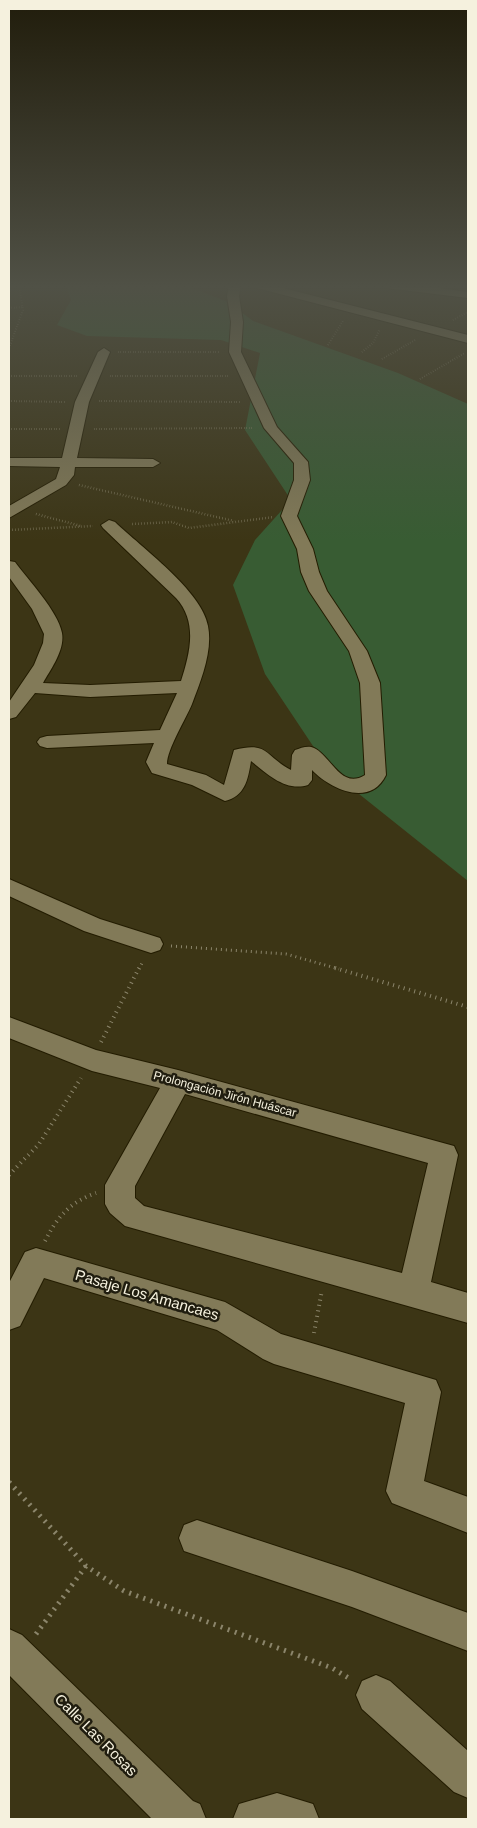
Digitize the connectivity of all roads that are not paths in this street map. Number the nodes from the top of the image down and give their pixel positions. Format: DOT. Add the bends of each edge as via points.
graph roads {
  1 [pos="95,370"];
  2 [pos="244,370"];
  3 [pos="9,462"];
  4 [pos="70,463"];
  5 [pos="153,463"];
  6 [pos="12,511"];
  7 [pos="109,525"];
  8 [pos="9,566"];
  9 [pos="31,687"];
  10 [pos="188,687"];
  11 [pos="9,713"];
  12 [pos="166,736"];
  13 [pos="46,742"];
  14 [pos="9,887"];
  15 [pos="151,944"];
  16 [pos="9,1028"];
  17 [pos="178,1080"];
  18 [pos="413,1291"];
  19 [pos="468,1308"];
  20 [pos="9,1315"];
  21 [pos="468,1515"];
  22 [pos="197,1538"];
  23 [pos="468,1632"];
  24 [pos="12,1658"];
  25 [pos="376,1695"];
  26 [pos="468,1778"];
  27 [pos="186,1819"];
  28 [pos="254,1819"];
  29 [pos="298,1819"];
  1 -- 4 [label="street" via="82,402"];
  2 -- 12 [label="street" via="271,428 301,462 302,480 289,516 305,549 318,591 358,651 370,683 376,775 362,786 341,785 308,752 302,754 301,780 292,780 252,752 246,752 241,754 235,784 225,794 156,765"];
  3 -- 4 [label="street"];
  4 -- 5 [label="street"];
  4 -- 6 [label="street" via="62,481"];
  7 -- 10 [label="street" via="195,611 200,628 200,647"];
  8 -- 9 [label="street" via="53,632 52,645"];
  9 -- 10 [label="street" via="77,692"];
  9 -- 11 [label="street"];
  10 -- 12 [label="street"];
  12 -- 13 [label="street"];
  14 -- 15 [label="street" via="92,925"];
  16 -- 17 [label="street, Prolongación Jirón Huáscar" via="92,1060"];
  17 -- 18 [label="street, Prolongación Jirón Huáscar" via="444,1155"];
  17 -- 18 [label="street" via="120,1185 120,1204 135,1217"];
  18 -- 19 [label="street"];
  20 -- 21 [label="street, Pasaje Los Amancaes" via="36,1262 225,1317 274,1348 424,1392 404,1491"];
  22 -- 23 [label="street" via="352,1589"];
  24 -- 27 [label="street, Calle Las Rosas" via="178,1816"];
  25 -- 26 [label="street"];
  28 -- 29 [label="street" via="278,1814"];
}
